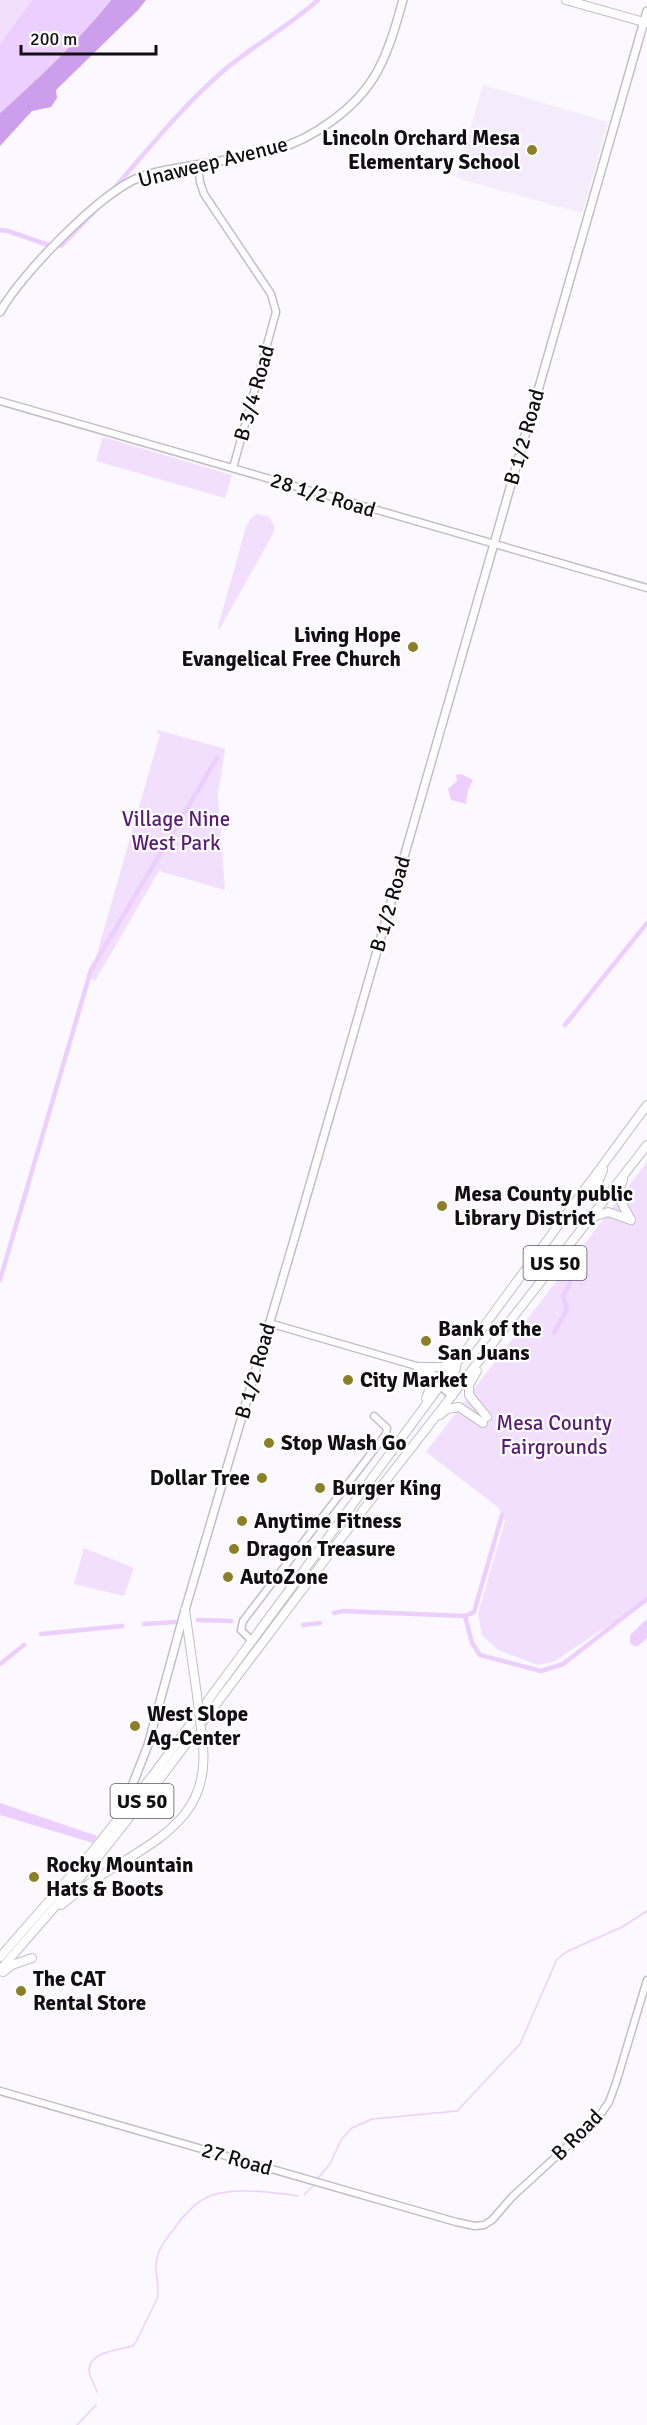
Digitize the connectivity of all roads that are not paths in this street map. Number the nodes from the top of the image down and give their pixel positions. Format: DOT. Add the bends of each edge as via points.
graph roads {
  1 [pos="403,0"];
  2 [pos="566,0"];
  3 [pos="647,11"];
  4 [pos="645,23"];
  5 [pos="198,165"];
  6 [pos="0,312"];
  7 [pos="0,401"];
  8 [pos="233,468"];
  9 [pos="494,544"];
  10 [pos="647,588"];
  11 [pos="647,1105"];
  12 [pos="647,1145"];
  13 [pos="613,1150"];
  14 [pos="627,1170"];
  15 [pos="605,1199"];
  16 [pos="590,1219"];
  17 [pos="515,1314"];
  18 [pos="269,1323"];
  19 [pos="459,1358"];
  20 [pos="417,1367"];
  21 [pos="441,1382"];
  22 [pos="453,1391"];
  23 [pos="374,1416"];
  24 [pos="384,1461"];
  25 [pos="387,1478"];
  26 [pos="185,1610"];
  27 [pos="268,1619"];
  28 [pos="252,1641"];
  29 [pos="261,1645"];
  30 [pos="250,1659"];
  31 [pos="128,1796"];
  32 [pos="91,1853"];
  33 [pos="56,1905"];
  34 [pos="31,1921"];
  35 [pos="8,1947"];
  36 [pos="17,1951"];
  37 [pos="0,1957"];
  38 [pos="32,1958"];
  39 [pos="0,1969"];
  40 [pos="0,1975"];
  41 [pos="647,1980"];
  42 [pos="0,2091"];
  43 [pos="475,2226"];
  1 -- 5 [label="main road, Unaweep Avenue" via="376,74 334,120 275,150"];
  2 -- 4 [label="main road"];
  3 -- 4 [label="main road, B 1/2 Road"];
  4 -- 9 [label="main road, B 1/2 Road"];
  5 -- 6 [label="main road, Unaweep Avenue" via="168,169 117,190 81,219 21,283"];
  5 -- 8 [label="street, B 3/4 Road" via="204,194 271,294 275,306 275,318"];
  7 -- 8 [label="street, 28 1/2 Road"];
  8 -- 9 [label="street, 28 1/2 Road"];
  9 -- 10 [label="street, 28 1/2 Road"];
  9 -- 18 [label="main road, B 1/2 Road"];
  11 -- 13 [label="main road, US 50"];
  12 -- 14 [label="main road, US 50"];
  13 -- 15 [label="main road" via="596,1186"];
  13 -- 19 [label="main road, US 50"];
  14 -- 15 [label="main road, US 50"];
  14 -- 16 [label="main road" via="618,1193 631,1220 608,1212"];
  15 -- 16 [label="main road, US 50"];
  16 -- 17 [label="main road, US 50"];
  17 -- 22 [label="main road, US 50"];
  17 -- 25 [label="main road" via="469,1385 469,1395 485,1420 462,1408 447,1409"];
  18 -- 20 [label="street"];
  18 -- 26 [label="main road, B 1/2 Road"];
  19 -- 20 [label="main road" via="443,1367"];
  19 -- 21 [label="main road, US 50"];
  19 -- 22 [label="main road"];
  20 -- 21 [label="street"];
  20 -- 24 [label="main road" via="428,1379 429,1393"];
  21 -- 22 [label="street"];
  21 -- 24 [label="main road, US 50"];
  22 -- 25 [label="main road, US 50"];
  23 -- 28 [label="street" via="387,1428 386,1434 240,1628"];
  24 -- 27 [label="main road, US 50"];
  25 -- 29 [label="main road, US 50"];
  26 -- 31 [label="main road, B 1/2 Road" via="148,1745"];
  26 -- 33 [label="main road, bridge" via="204,1752 201,1783 192,1806 182,1820 144,1850"];
  27 -- 28 [label="main road, US 50"];
  27 -- 29 [label="main road" via="259,1638"];
  28 -- 30 [label="main road"];
  28 -- 32 [label="main road, US 50"];
  29 -- 30 [label="main road, US 50"];
  30 -- 33 [label="main road, US 50" via="153,1789"];
  31 -- 32 [label="main road"];
  32 -- 34 [label="main road, US 50"];
  33 -- 36 [label="main road, US 50"];
  34 -- 35 [label="main road, US 50"];
  34 -- 36 [label="main road"];
  35 -- 37 [label="main road, US 50"];
  35 -- 39 [label="main road"];
  36 -- 39 [label="main road, US 50"];
  38 -- 40 [label="main road" via="12,1965"];
  41 -- 43 [label="street, B Road" via="616,2084 603,2110 492,2220"];
  42 -- 43 [label="street, 27 Road"];
}
